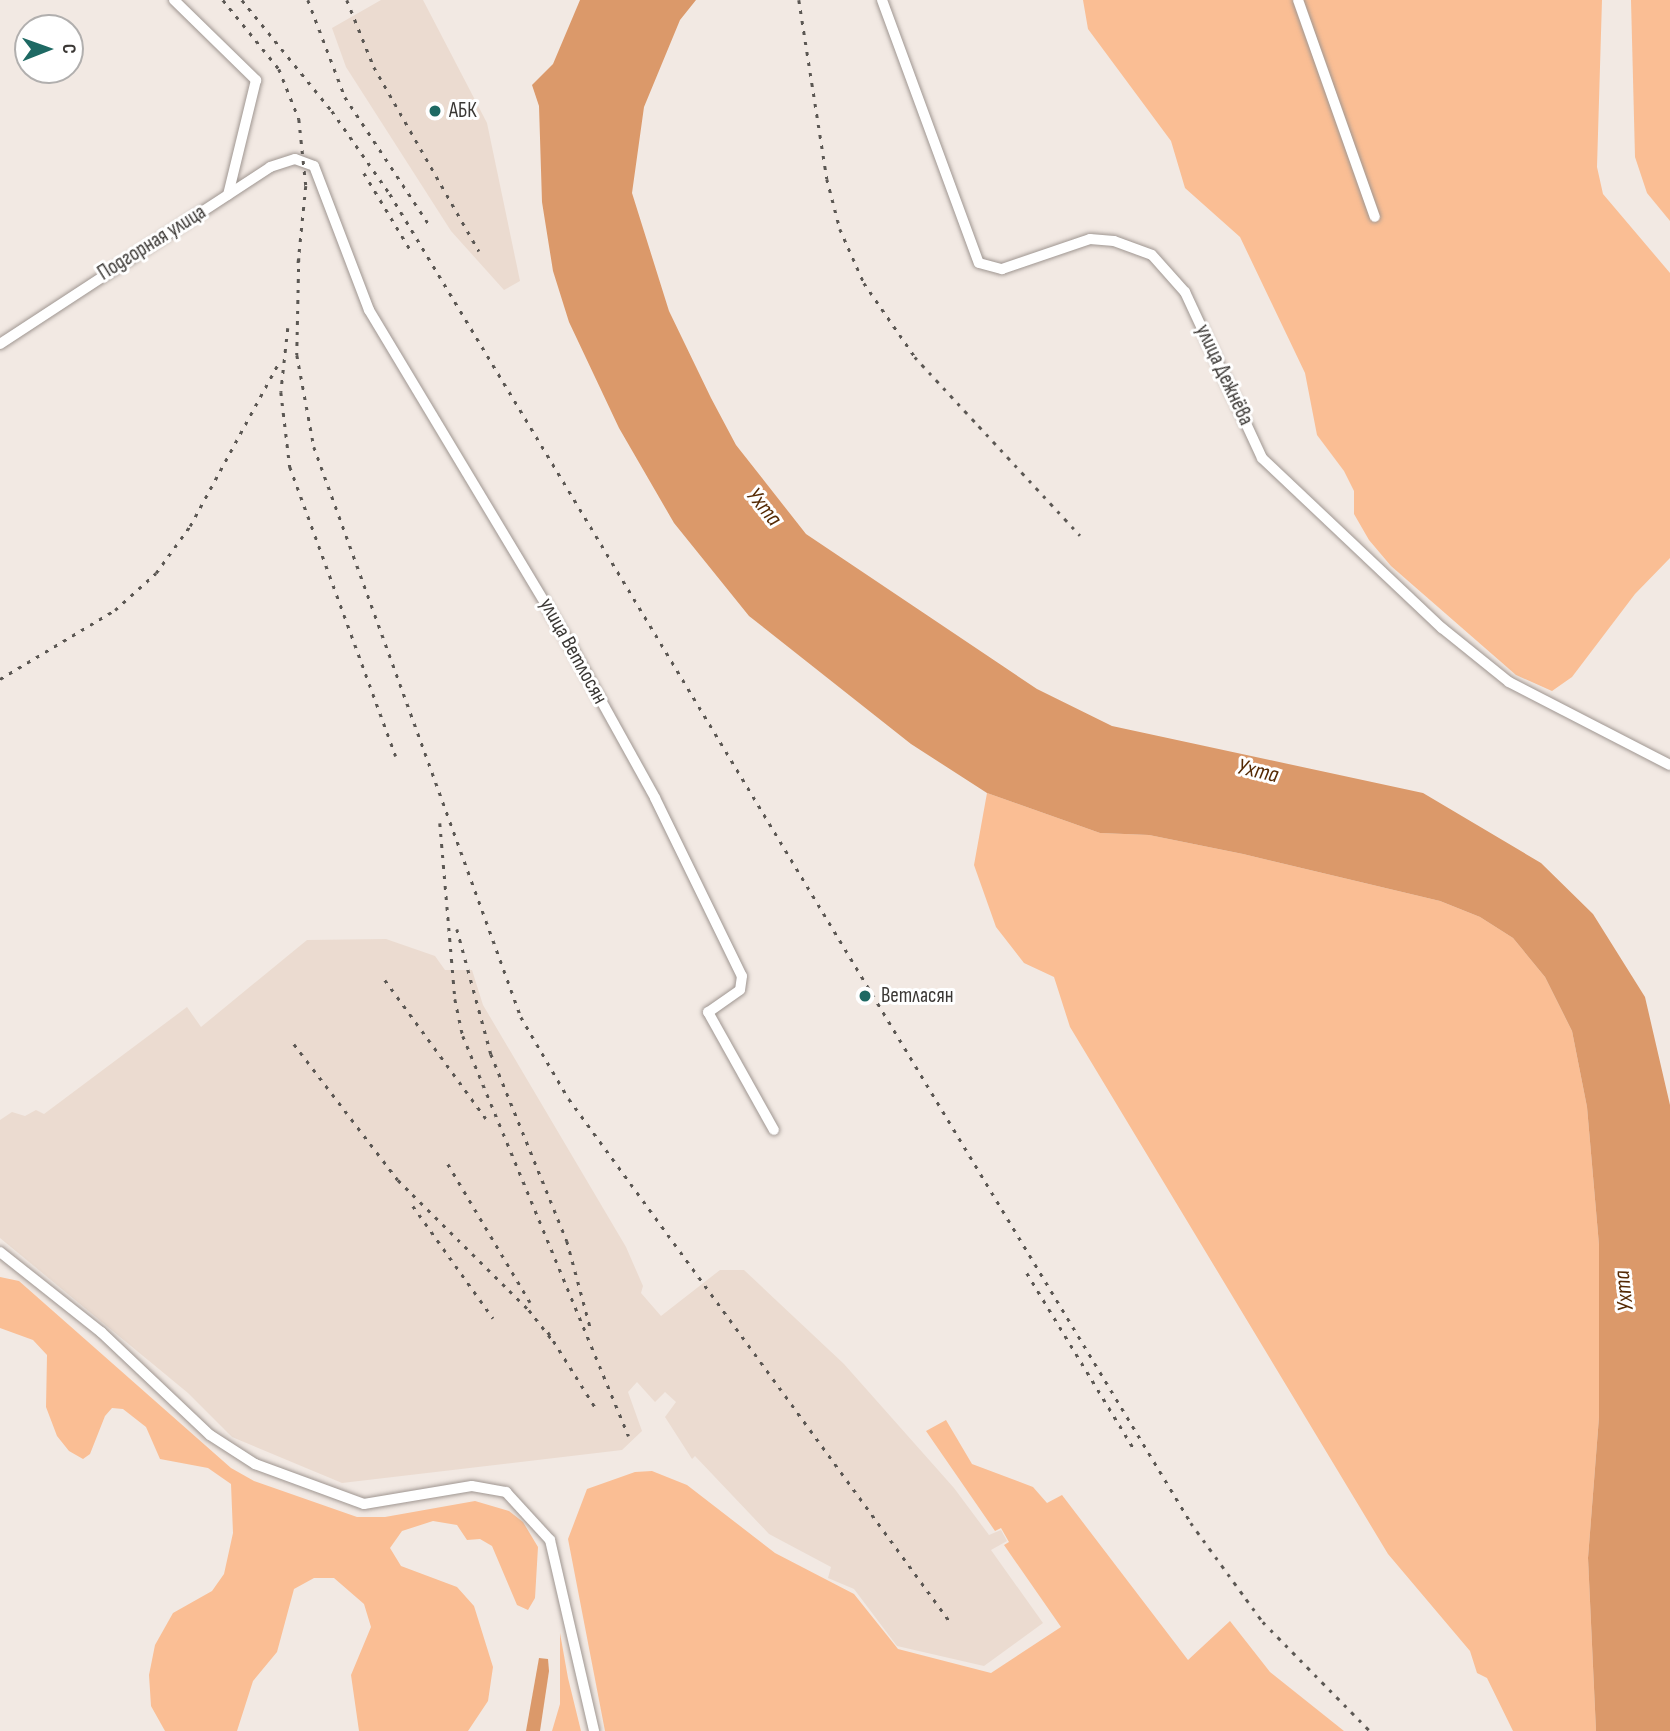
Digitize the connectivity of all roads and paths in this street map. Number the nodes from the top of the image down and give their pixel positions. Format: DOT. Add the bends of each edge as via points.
graph roads {
  1 [pos="174,0"];
  2 [pos="882,0"];
  3 [pos="1298,0"];
  4 [pos="310,163"];
  5 [pos="228,195"];
  6 [pos="1375,217"];
  7 [pos="0,344"];
  8 [pos="1670,765"];
  9 [pos="774,1130"];
  10 [pos="0,1252"];
  11 [pos="594,1731"];
  1 -- 5 [label="street" via="256,80"];
  2 -- 8 [label="street, улица Дежнёва" via="979,263 1002,269 1090,239 1114,241 1152,255 1185,292 1262,458 1442,628 1509,682"];
  3 -- 6 [label="street"];
  4 -- 5 [label="street, Подгорная улица" via="295,159 277,164"];
  4 -- 9 [label="street, улица Ветлосян" via="323,179 348,262 369,310 578,660 659,806 742,975 740,990 708,1012"];
  5 -- 7 [label="street, Подгорная улица"];
  10 -- 11 [label="street" via="101,1332 210,1435 255,1464 364,1504 472,1486 506,1492 550,1540"];
}
